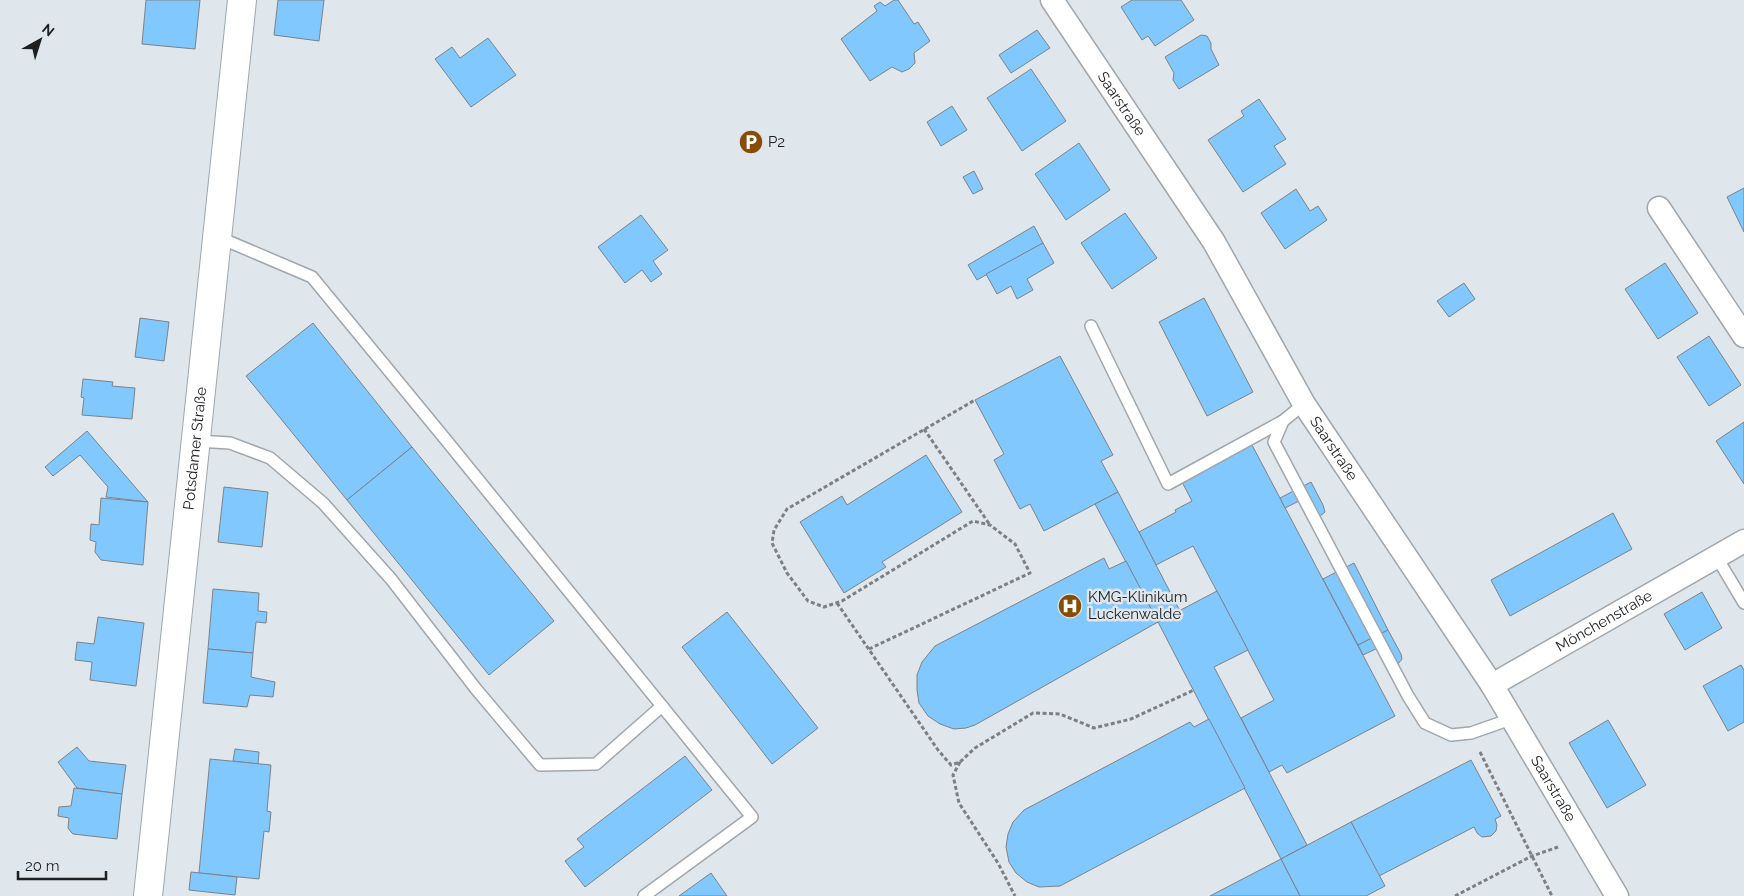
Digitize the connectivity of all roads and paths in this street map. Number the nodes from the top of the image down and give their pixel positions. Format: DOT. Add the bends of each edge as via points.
graph roads {
  1 [pos="242,0"];
  2 [pos="1052,0"];
  3 [pos="1659,208"];
  4 [pos="218,238"];
  5 [pos="1091,326"];
  6 [pos="1744,336"];
  7 [pos="975,400"];
  8 [pos="1304,404"];
  9 [pos="1283,421"];
  10 [pos="924,429"];
  11 [pos="195,441"];
  12 [pos="990,525"];
  13 [pos="1744,541"];
  14 [pos="1716,556"];
  15 [pos="837,602"];
  16 [pos="1744,603"];
  17 [pos="869,649"];
  18 [pos="1492,685"];
  19 [pos="1194,690"];
  20 [pos="662,706"];
  21 [pos="1511,719"];
  22 [pos="1471,733"];
  23 [pos="960,762"];
  24 [pos="1582,839"];
  25 [pos="1532,856"];
  26 [pos="148,896"];
  27 [pos="644,896"];
  28 [pos="1015,896"];
  29 [pos="1455,896"];
  30 [pos="1552,896"];
  31 [pos="1617,896"];
  1 -- 4 [label="street, Potsdamer Straße"];
  2 -- 8 [label="street, Saarstraße" via="1214,242"];
  3 -- 6 [label="street"];
  4 -- 11 [label="street, Potsdamer Straße"];
  4 -- 20 [label="lane" via="312,277"];
  5 -- 9 [label="lane" via="1168,484"];
  7 -- 10 [label="path"];
  8 -- 9 [label="lane"];
  8 -- 18 [label="street, Saarstraße"];
  9 -- 22 [label="lane" via="1274,442 1408,696 1425,723 1451,735"];
  10 -- 12 [label="path"];
  10 -- 15 [label="path" via="787,509 774,530 772,543 787,573 808,601 824,607"];
  11 -- 20 [label="lane" via="230,443 270,458 322,503 391,579 540,766 596,764"];
  11 -- 26 [label="street, Potsdamer Straße"];
  12 -- 15 [label="path" via="973,521"];
  12 -- 17 [label="path" via="1015,544 1030,573"];
  13 -- 14 [label="street, Mönchenstraße"];
  14 -- 16 [label="lane"];
  14 -- 18 [label="street, Mönchenstraße"];
  15 -- 17 [label="path"];
  17 -- 23 [label="path" via="938,750 951,764"];
  18 -- 21 [label="street, Saarstraße"];
  19 -- 23 [label="path" via="1130,719 1094,728 1060,714 1033,713 975,748"];
  20 -- 27 [label="lane" via="752,817"];
  21 -- 22 [label="lane"];
  21 -- 24 [label="street, Saarstraße"];
  22 -- 25 [label="path"];
  23 -- 28 [label="path" via="952,776 959,803"];
  24 -- 25 [label="path"];
  24 -- 31 [label="street, Saarstraße"];
  25 -- 29 [label="path"];
  25 -- 30 [label="path"];
}
